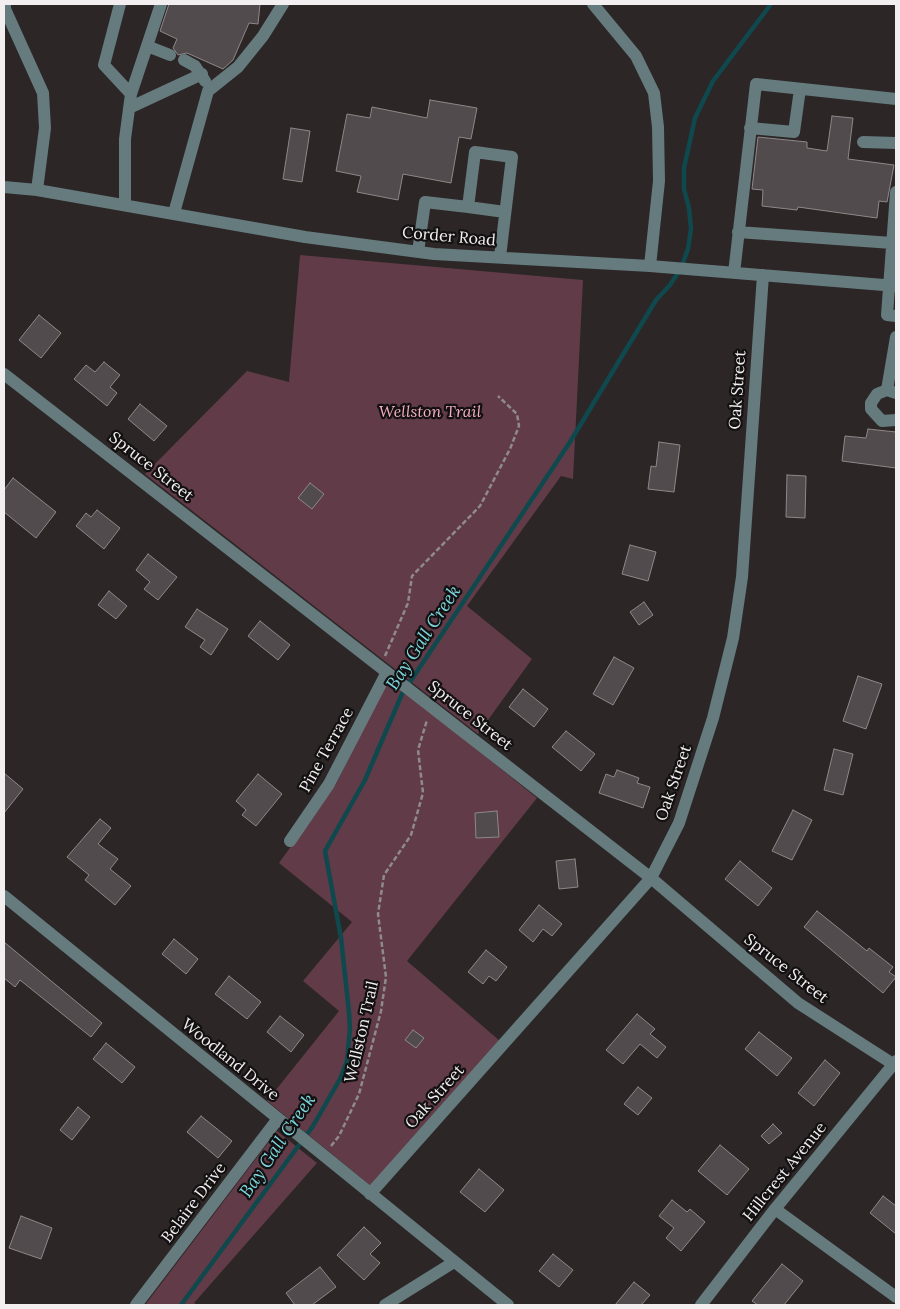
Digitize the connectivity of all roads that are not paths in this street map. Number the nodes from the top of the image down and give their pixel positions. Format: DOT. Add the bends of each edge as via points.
graph roads {
  1 [pos="5,4"];
  2 [pos="120,4"];
  3 [pos="161,4"];
  4 [pos="283,4"];
  5 [pos="593,4"];
  6 [pos="147,46"];
  7 [pos="170,55"];
  8 [pos="184,60"];
  9 [pos="202,74"];
  10 [pos="800,89"];
  11 [pos="208,90"];
  12 [pos="131,94"];
  13 [pos="896,99"];
  14 [pos="129,108"];
  15 [pos="750,128"];
  16 [pos="863,142"];
  17 [pos="896,143"];
  18 [pos="4,187"];
  19 [pos="37,190"];
  20 [pos="896,192"];
  21 [pos="125,205"];
  22 [pos="468,207"];
  23 [pos="505,212"];
  24 [pos="174,213"];
  25 [pos="738,232"];
  26 [pos="892,243"];
  27 [pos="418,252"];
  28 [pos="500,257"];
  29 [pos="650,266"];
  30 [pos="734,273"];
  31 [pos="764,275"];
  32 [pos="892,285"];
  33 [pos="896,316"];
  34 [pos="896,337"];
  35 [pos="4,374"];
  36 [pos="892,391"];
  37 [pos="896,420"];
  38 [pos="387,672"];
  39 [pos="290,841"];
  40 [pos="652,878"];
  41 [pos="4,896"];
  42 [pos="895,1062"];
  43 [pos="277,1120"];
  44 [pos="370,1194"];
  45 [pos="775,1209"];
  46 [pos="454,1262"];
  47 [pos="896,1297"];
  48 [pos="136,1305"];
  49 [pos="385,1305"];
  50 [pos="508,1305"];
  51 [pos="701,1305"];
  1 -- 19 [label="street" via="43,93 45,128"];
  2 -- 12 [label="street" via="104,65"];
  3 -- 6 [label="street"];
  4 -- 11 [label="street" via="238,67"];
  5 -- 29 [label="street" via="636,56 654,93 660,180"];
  6 -- 7 [label="street"];
  6 -- 12 [label="street"];
  8 -- 9 [label="street"];
  9 -- 11 [label="street"];
  9 -- 14 [label="street"];
  10 -- 13 [label="street"];
  10 -- 15 [label="street" via="794,132"];
  10 -- 15 [label="street" via="756,84"];
  11 -- 24 [label="street"];
  12 -- 14 [label="street"];
  14 -- 21 [label="street" via="125,139"];
  15 -- 25 [label="street"];
  16 -- 17 [label="street"];
  18 -- 19 [label="street, Corder Road"];
  19 -- 21 [label="street, Corder Road"];
  20 -- 26 [label="street"];
  21 -- 24 [label="street, Corder Road"];
  22 -- 23 [label="street"];
  22 -- 23 [label="street" via="475,152 512,157"];
  22 -- 27 [label="street" via="425,202"];
  23 -- 28 [label="street"];
  24 -- 27 [label="street, Corder Road" via="306,237"];
  25 -- 26 [label="street"];
  25 -- 30 [label="street"];
  26 -- 32 [label="street"];
  27 -- 28 [label="street, Corder Road"];
  28 -- 29 [label="street, Corder Road"];
  29 -- 30 [label="street, Corder Road"];
  30 -- 31 [label="street, Corder Road"];
  31 -- 32 [label="street, Corder Road"];
  31 -- 40 [label="street, Oak Street" via="742,577 733,638 713,718 679,823"];
  32 -- 33 [label="street" via="887,315"];
  34 -- 36 [label="street"];
  35 -- 38 [label="street, Spruce Street"];
  36 -- 37 [label="street" via="877,394 871,409 882,421"];
  38 -- 39 [label="street, Pine Terrace" via="329,784"];
  38 -- 40 [label="street, Spruce Street"];
  40 -- 42 [label="street, Spruce Street" via="798,1002"];
  40 -- 44 [label="street, Oak Street"];
  41 -- 43 [label="street, Woodland Drive"];
  42 -- 45 [label="street, Hillcrest Avenue"];
  43 -- 44 [label="street, Woodland Drive"];
  43 -- 48 [label="street, Belaire Drive"];
  44 -- 46 [label="street, Woodland Drive"];
  45 -- 47 [label="street"];
  45 -- 51 [label="street, Hillcrest Avenue"];
  46 -- 49 [label="street"];
  46 -- 50 [label="street, Woodland Drive"];
}
